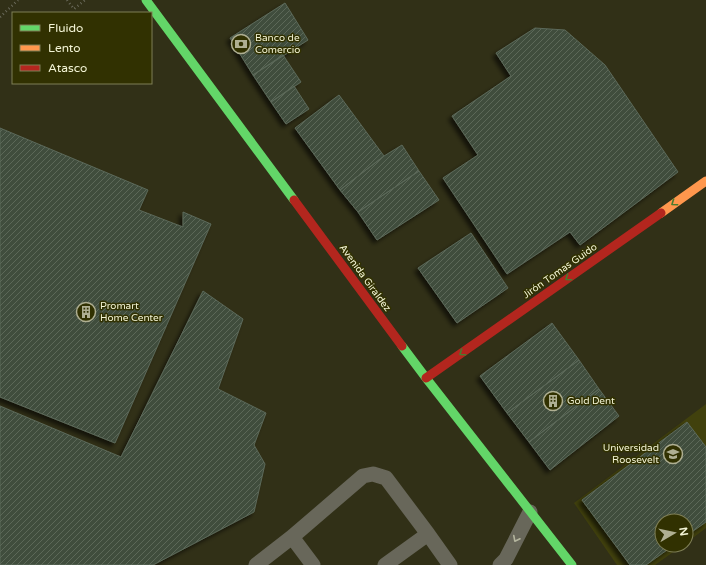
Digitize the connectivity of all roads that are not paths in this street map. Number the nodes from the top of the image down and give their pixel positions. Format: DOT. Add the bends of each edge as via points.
graph roads {
  1 [pos="146,0"];
  2 [pos="706,181"];
  3 [pos="426,378"];
  4 [pos="530,512"];
  5 [pos="428,534"];
  6 [pos="292,537"];
  7 [pos="256,565"];
  8 [pos="313,565"];
  9 [pos="385,565"];
  10 [pos="450,565"];
  11 [pos="500,565"];
  12 [pos="572,565"];
  1 -- 3 [label="street, Avenida Giraldez"];
  2 -- 3 [label="street, Jirón Tomas Guido, one-way"];
  3 -- 4 [label="street, Avenida Giraldez"];
  4 -- 11 [label="lane, one-way" via="506,559"];
  4 -- 12 [label="street, Avenida Giraldez"];
  5 -- 6 [label="lane" via="386,478 373,474 363,476"];
  5 -- 9 [label="lane"];
  5 -- 10 [label="lane"];
  6 -- 7 [label="lane"];
  6 -- 8 [label="lane"];
}
